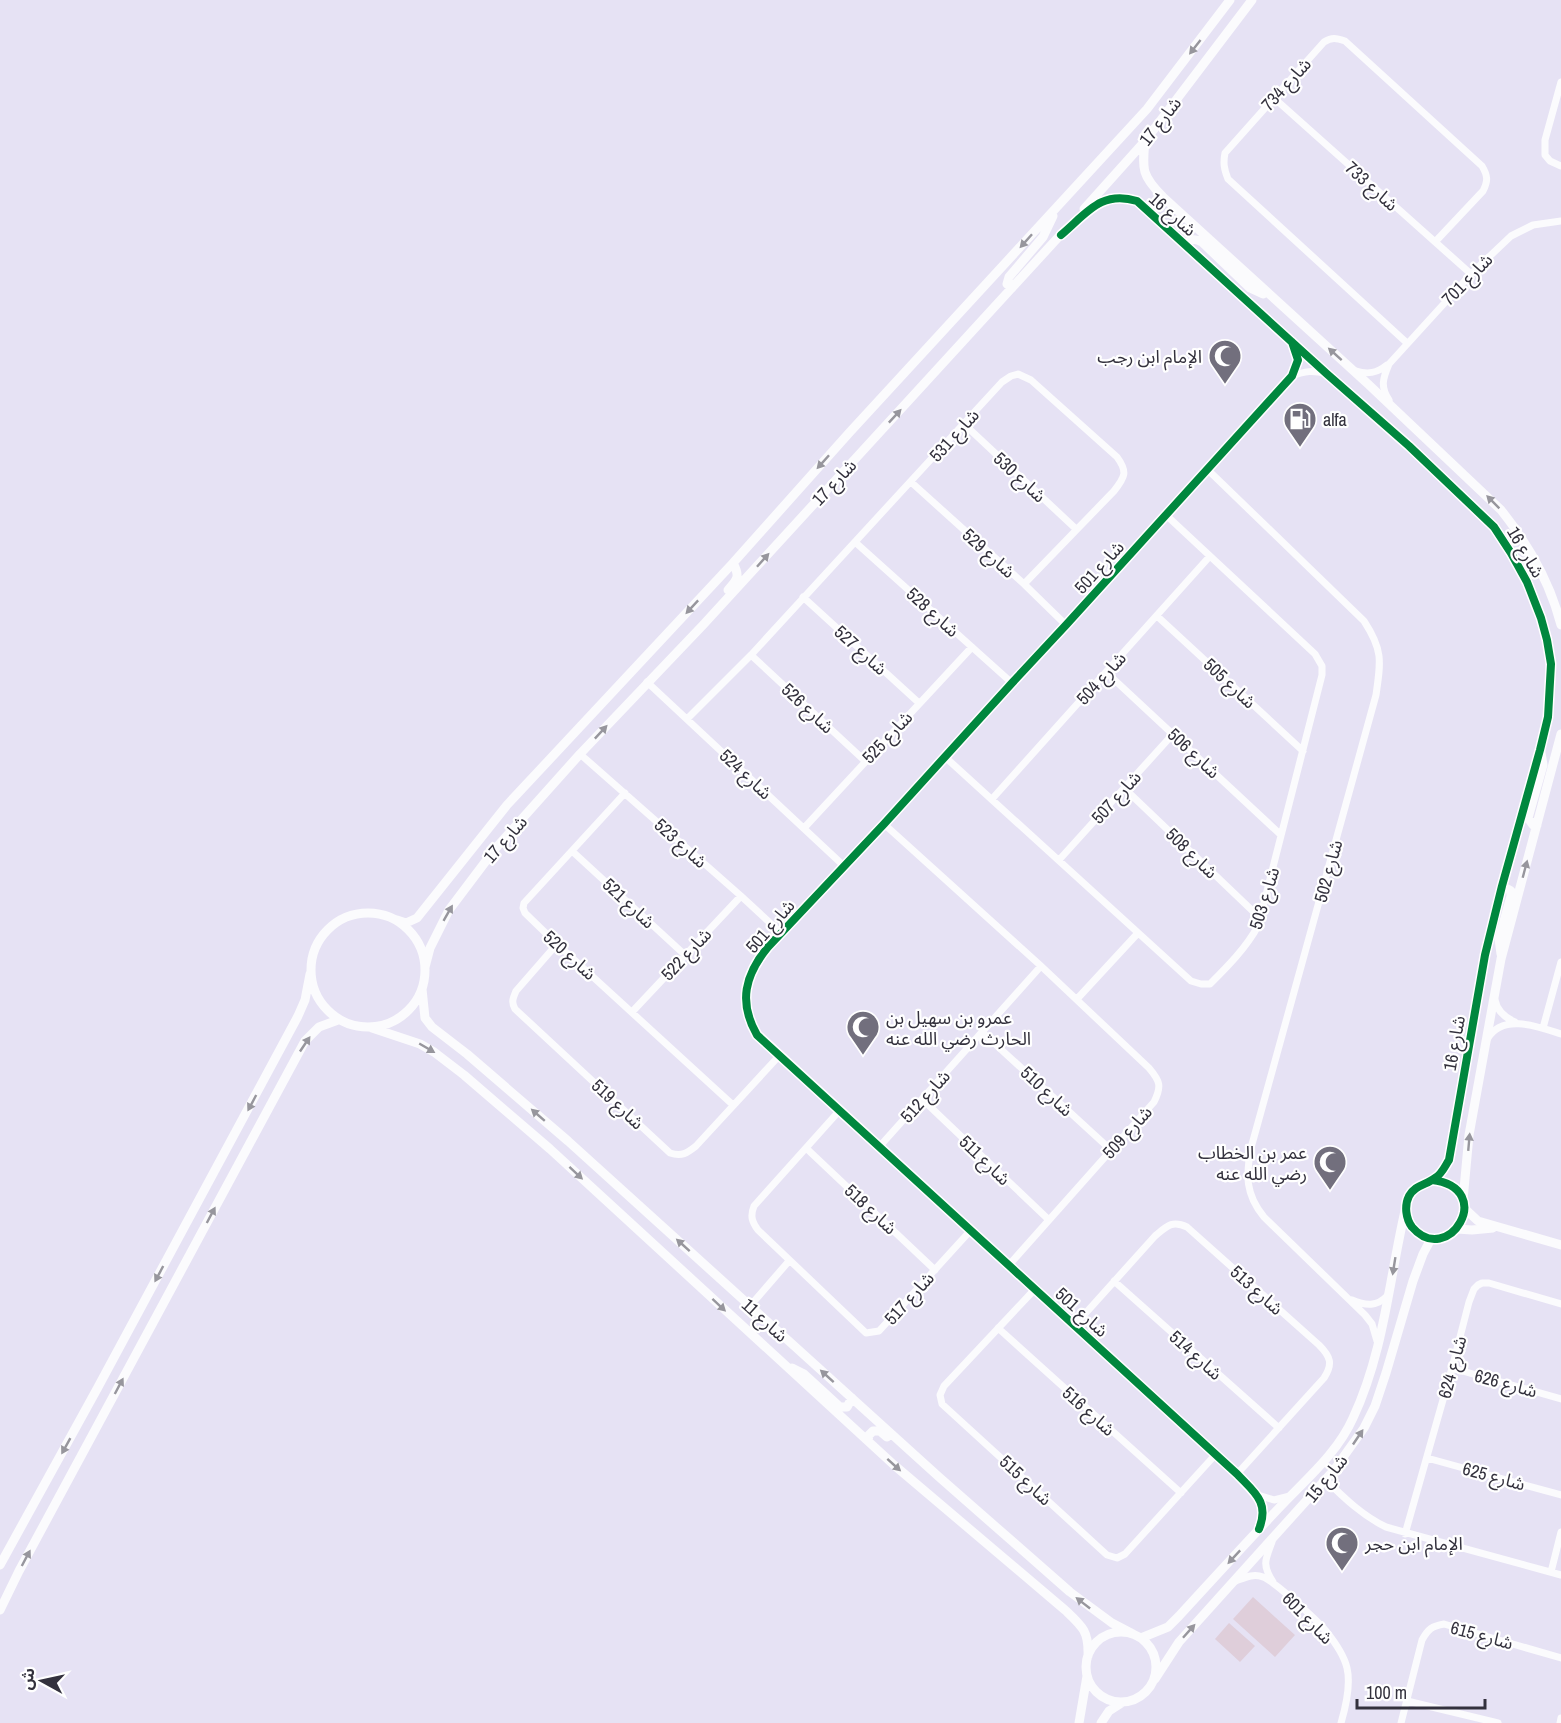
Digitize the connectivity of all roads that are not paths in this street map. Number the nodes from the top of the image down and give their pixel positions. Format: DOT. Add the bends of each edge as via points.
graph roads {
  1 [pos="1230,0"];
  2 [pos="1252,0"];
  3 [pos="1561,82"];
  4 [pos="1274,98"];
  5 [pos="1145,141"];
  6 [pos="1561,166"];
  7 [pos="1058,206"];
  8 [pos="1561,221"];
  9 [pos="1061,235"];
  10 [pos="1435,242"];
  11 [pos="1185,244"];
  12 [pos="1471,274"];
  13 [pos="1012,288"];
  14 [pos="1276,301"];
  15 [pos="1292,342"];
  16 [pos="1407,343"];
  17 [pos="1389,364"];
  18 [pos="1353,370"];
  19 [pos="1327,374"];
  20 [pos="1292,376"];
  21 [pos="1393,408"];
  22 [pos="964,424"];
  23 [pos="1206,469"];
  24 [pos="910,482"];
  25 [pos="1166,515"];
  26 [pos="1076,529"];
  27 [pos="855,542"];
  28 [pos="1210,556"];
  29 [pos="733,563"];
  30 [pos="1024,584"];
  31 [pos="803,597"];
  32 [pos="1157,616"];
  33 [pos="703,625"];
  34 [pos="1561,625"];
  35 [pos="1066,626"];
  36 [pos="972,647"];
  37 [pos="751,655"];
  38 [pos="1106,672"];
  39 [pos="647,682"];
  40 [pos="1012,683"];
  41 [pos="919,703"];
  42 [pos="687,719"];
  43 [pos="1173,734"];
  44 [pos="1561,734"];
  45 [pos="1540,750"];
  46 [pos="1303,751"];
  47 [pos="580,754"];
  48 [pos="944,756"];
  49 [pos="865,761"];
  50 [pos="1124,788"];
  51 [pos="625,793"];
  52 [pos="992,799"];
  53 [pos="884,824"];
  54 [pos="1537,825"];
  55 [pos="804,828"];
  56 [pos="1281,835"];
  57 [pos="572,851"];
  58 [pos="1059,860"];
  59 [pos="844,866"];
  60 [pos="1502,886"];
  61 [pos="741,896"];
  62 [pos="1260,918"];
  63 [pos="397,920"];
  64 [pos="781,933"];
  65 [pos="1138,933"];
  66 [pos="557,944"];
  67 [pos="685,955"];
  68 [pos="1501,959"];
  69 [pos="1561,962"];
  70 [pos="1041,966"];
  71 [pos="425,967"];
  72 [pos="310,974"];
  73 [pos="422,989"];
  74 [pos="1494,992"];
  75 [pos="1077,999"];
  76 [pos="632,1012"];
  77 [pos="339,1020"];
  78 [pos="1520,1024"];
  79 [pos="372,1028"];
  80 [pos="1543,1028"];
  81 [pos="982,1032"];
  82 [pos="1561,1034"];
  83 [pos="1485,1042"];
  84 [pos="779,1056"];
  85 [pos="922,1099"];
  86 [pos="733,1105"];
  87 [pos="840,1110"];
  88 [pos="880,1146"];
  89 [pos="806,1148"];
  90 [pos="1111,1150"];
  91 [pos="1432,1180"];
  92 [pos="1464,1204"];
  93 [pos="1406,1209"];
  94 [pos="1048,1220"];
  95 [pos="1499,1227"];
  96 [pos="1457,1229"];
  97 [pos="971,1230"];
  98 [pos="1431,1239"];
  99 [pos="1561,1245"];
  100 [pos="789,1260"];
  101 [pos="1009,1265"];
  102 [pos="935,1270"];
  103 [pos="1114,1281"];
  104 [pos="1035,1289"];
  105 [pos="1390,1293"];
  106 [pos="1350,1299"];
  107 [pos="1561,1304"];
  108 [pos="750,1306"];
  109 [pos="1075,1325"];
  110 [pos="998,1329"];
  111 [pos="1379,1347"];
  112 [pos="782,1363"];
  113 [pos="1452,1368"];
  114 [pos="852,1398"];
  115 [pos="1561,1398"];
  116 [pos="1279,1428"];
  117 [pos="868,1441"];
  118 [pos="1216,1454"];
  119 [pos="1426,1458"];
  120 [pos="1237,1474"];
  121 [pos="939,1477"];
  122 [pos="1326,1480"];
  123 [pos="1181,1493"];
  124 [pos="1258,1495"];
  125 [pos="1561,1495"];
  126 [pos="1290,1496"];
  127 [pos="1259,1529"];
  128 [pos="1561,1532"];
  129 [pos="1404,1534"];
  130 [pos="1272,1541"];
  131 [pos="0,1565"];
  132 [pos="1551,1572"];
  133 [pos="1561,1575"];
  134 [pos="1236,1581"];
  135 [pos="1275,1584"];
  136 [pos="0,1610"];
  137 [pos="1137,1636"];
  138 [pos="1088,1656"];
  139 [pos="1561,1658"];
  140 [pos="1087,1674"];
  141 [pos="1155,1679"];
  142 [pos="1407,1701"];
  143 [pos="1123,1702"];
  144 [pos="1561,1718"];
  145 [pos="1079,1723"];
  146 [pos="1101,1723"];
  147 [pos="1341,1723"];
  148 [pos="1401,1723"];
  149 [pos="1498,1723"];
  150 [pos="1560,1723"];
  1 -- 7 [label="street, شارع 17, one-way" via="1147,109"];
  2 -- 5 [label="street, شارع 17"];
  3 -- 6 [label="street" via="1545,140 1545,155"];
  4 -- 10 [label="street, شارع 733"];
  4 -- 10 [label="street, شارع 734" via="1323,42 1330,38 1345,41 1482,166 1487,175 1483,191"];
  4 -- 16 [label="street, شارع 734" via="1225,153 1223,163 1228,179"];
  5 -- 9 [label="street, شارع 17"];
  5 -- 14 [label="street, شارع 16" via="1144,168 1149,183"];
  7 -- 13 [label="street" via="1043,237 1009,277 1007,284"];
  7 -- 29 [label="street, شارع 17, one-way"];
  8 -- 12 [label="street, شارع 701" via="1524,229 1504,242"];
  9 -- 11 [label="street, شارع 16" via="1100,202 1124,197 1137,201"];
  9 -- 13 [label="street, شارع 17"];
  10 -- 12 [label="street, شارع 733"];
  11 -- 14 [label="street" via="1191,239 1202,242 1250,288"];
  11 -- 15 [label="street, شارع 16"];
  12 -- 16 [label="street, شارع 701"];
  33 -- 13 [label="street, شارع 17, one-way"];
  18 -- 14 [label="street, شارع 16, one-way"];
  15 -- 19 [label="street, شارع 16"];
  15 -- 20 [label="street" via="1298,360"];
  16 -- 17 [label="street, شارع 701"];
  17 -- 18 [label="street" via="1373,373"];
  17 -- 21 [label="street" via="1382,388"];
  18 -- 21 [label="street, شارع 16"];
  19 -- 20 [label="street" via="1313,370"];
  19 -- 45 [label="street, شارع 16" via="1478,512 1511,553 1541,618 1550,656 1548,717"];
  20 -- 23 [label="street, شارع 501"];
  34 -- 21 [label="street, شارع 16, one-way" via="1539,566 1519,532 1476,485"];
  22 -- 24 [label="street, شارع 531"];
  22 -- 26 [label="street, شارع 530"];
  22 -- 26 [label="street, شارع 531" via="1002,382 1018,374 1031,380 1117,457 1125,474 1122,481"];
  23 -- 25 [label="street, شارع 501"];
  23 -- 106 [label="street, شارع 502" via="1364,621 1380,657 1377,695 1248,1168 1250,1196 1256,1206"];
  24 -- 27 [label="street, شارع 531"];
  24 -- 30 [label="street, شارع 529"];
  25 -- 28 [label="street, شارع 503"];
  25 -- 35 [label="street, شارع 501"];
  26 -- 30 [label="street, شارع 531"];
  27 -- 31 [label="street, شارع 531"];
  27 -- 36 [label="street, شارع 528"];
  28 -- 32 [label="street, شارع 504"];
  28 -- 46 [label="street, شارع 503" via="1316,654 1322,666"];
  29 -- 33 [label="street" via="738,572 734,583 704,617"];
  29 -- 63 [label="street, شارع 17, one-way" via="507,805 417,918 406,923"];
  30 -- 35 [label="street, شارع 529"];
  31 -- 37 [label="street, شارع 531"];
  31 -- 41 [label="street, شارع 527"];
  32 -- 38 [label="street, شارع 504"];
  32 -- 46 [label="street, شارع 505"];
  33 -- 39 [label="street, شارع 17"];
  35 -- 40 [label="street, شارع 501"];
  36 -- 40 [label="street, شارع 528"];
  36 -- 41 [label="street, شارع 525"];
  37 -- 42 [label="street, شارع 531"];
  37 -- 49 [label="street, شارع 526"];
  38 -- 43 [label="street, شارع 506"];
  38 -- 52 [label="street, شارع 504"];
  39 -- 42 [label="street, شارع 524"];
  47 -- 39 [label="street, شارع 17, one-way"];
  40 -- 48 [label="street, شارع 501"];
  41 -- 49 [label="street, شارع 525"];
  42 -- 55 [label="street, شارع 524"];
  43 -- 50 [label="street, شارع 507"];
  43 -- 56 [label="street, شارع 506"];
  44 -- 54 [label="street, شارع 16"];
  45 -- 54 [label="street" via="1543,765 1528,818"];
  45 -- 60 [label="street, شارع 16"];
  46 -- 56 [label="street, شارع 503"];
  47 -- 51 [label="street, شارع 523"];
  71 -- 47 [label="street, شارع 17, one-way" via="437,932 469,882"];
  48 -- 52 [label="street, شارع 503"];
  48 -- 53 [label="street, شارع 501"];
  49 -- 55 [label="street, شارع 525"];
  50 -- 58 [label="street, شارع 507"];
  50 -- 62 [label="street, شارع 508"];
  51 -- 57 [label="street, شارع 520"];
  51 -- 61 [label="street, شارع 523"];
  52 -- 58 [label="street, شارع 503"];
  53 -- 59 [label="street, شارع 501"];
  53 -- 70 [label="street, شارع 509"];
  68 -- 54 [label="street, شارع 16, one-way"];
  55 -- 59 [label="street, شارع 524"];
  56 -- 62 [label="street, شارع 503"];
  57 -- 66 [label="street, شارع 520" via="523,908"];
  57 -- 67 [label="street, شارع 521"];
  58 -- 65 [label="street, شارع 503"];
  59 -- 64 [label="street, شارع 501"];
  60 -- 68 [label="street" via="1511,891 1511,896 1499,939"];
  60 -- 91 [label="street, شارع 16" via="1485,955 1449,1160"];
  61 -- 64 [label="street, شارع 523"];
  61 -- 67 [label="street, شارع 522"];
  62 -- 65 [label="street, شارع 503" via="1251,939 1210,984 1191,981"];
  63 -- 71 [label="street" via="421,948"];
  63 -- 72 [label="street" via="363,913 330,926 312,956"];
  64 -- 84 [label="street, شارع 501" via="756,962 746,990 749,1021 757,1035"];
  65 -- 75 [label="street"];
  66 -- 76 [label="street, شارع 520"];
  66 -- 86 [label="street, شارع 519" via="516,991 512,1005 670,1153 686,1154"];
  67 -- 76 [label="street, شارع 522"];
  68 -- 74 [label="street, شارع 16"];
  69 -- 80 [label="street"];
  70 -- 75 [label="street, شارع 509"];
  70 -- 81 [label="street, شارع 512"];
  71 -- 73 [label="street"];
  72 -- 77 [label="street" via="319,1000"];
  72 -- 131 [label="street, one-way" via="298,1016"];
  73 -- 79 [label="street" via="403,1016"];
  108 -- 73 [label="street, شارع 11, one-way" via="568,1141 432,1027 425,1018"];
  74 -- 78 [label="street" via="1501,1013"];
  74 -- 83 [label="street, شارع 16"];
  75 -- 90 [label="street, شارع 509" via="1149,1068 1159,1083 1154,1102"];
  76 -- 86 [label="street, شارع 520"];
  77 -- 79 [label="street" via="355,1027"];
  136 -- 77 [label="street, one-way" via="305,1041 319,1027"];
  78 -- 80 [label="street"];
  78 -- 83 [label="street" via="1500,1026"];
  79 -- 112 [label="street, شارع 11, one-way" via="420,1044 464,1074"];
  80 -- 82 [label="street"];
  81 -- 85 [label="street, شارع 512"];
  81 -- 90 [label="street, شارع 510"];
  92 -- 83 [label="street, شارع 16, one-way" via="1469,1135"];
  84 -- 86 [label="street, شارع 519"];
  84 -- 87 [label="street, شارع 501"];
  85 -- 88 [label="street, شارع 512"];
  85 -- 94 [label="street, شارع 511"];
  87 -- 88 [label="street, شارع 501"];
  87 -- 89 [label="street, شارع 517"];
  88 -- 97 [label="street, شارع 501"];
  89 -- 100 [label="street, شارع 517" via="751,1214 758,1230"];
  89 -- 102 [label="street, شارع 518"];
  90 -- 94 [label="street, شارع 509"];
  91 -- 92 [label="street" via="1451,1185"];
  91 -- 93 [label="street" via="1414,1190"];
  92 -- 95 [label="street" via="1478,1221"];
  92 -- 96 [label="street" via="1463,1220"];
  93 -- 98 [label="street" via="1413,1228"];
  93 -- 105 [label="street, شارع 15, one-way"];
  94 -- 101 [label="street, شارع 509"];
  95 -- 96 [label="street"];
  95 -- 99 [label="street"];
  96 -- 98 [label="street" via="1445,1237"];
  97 -- 101 [label="street, شارع 501"];
  97 -- 102 [label="street, شارع 517"];
  122 -- 98 [label="street, شارع 15, one-way" via="1375,1406 1413,1281"];
  100 -- 102 [label="street, شارع 517" via="866,1333 879,1330"];
  100 -- 108 [label="street"];
  101 -- 104 [label="street, شارع 501"];
  103 -- 109 [label="street, شارع 513"];
  103 -- 116 [label="street, شارع 514"];
  103 -- 116 [label="street, شارع 513" via="1167,1225 1178,1223 1195,1234 1327,1353 1330,1369"];
  104 -- 109 [label="street, شارع 501"];
  104 -- 110 [label="street, شارع 515"];
  105 -- 106 [label="street" via="1377,1304"];
  105 -- 111 [label="street, شارع 15"];
  106 -- 111 [label="street, شارع 502" via="1372,1324"];
  107 -- 113 [label="street, شارع 624" via="1489,1283 1478,1285 1469,1302"];
  114 -- 108 [label="street, شارع 11, one-way"];
  109 -- 118 [label="street, شارع 501"];
  110 -- 123 [label="street, شارع 516"];
  110 -- 123 [label="street, شارع 515" via="944,1386 942,1404 1107,1555 1117,1558 1125,1554"];
  111 -- 126 [label="street, شارع 15" via="1353,1420 1324,1462"];
  112 -- 114 [label="street" via="804,1374 840,1407 848,1407"];
  112 -- 117 [label="street, شارع 11"];
  113 -- 115 [label="street, شارع 626"];
  113 -- 119 [label="street, شارع 624"];
  114 -- 121 [label="street, شارع 11"];
  116 -- 120 [label="street, شارع 513"];
  117 -- 121 [label="street" via="873,1431 880,1431 914,1462"];
  117 -- 138 [label="street, شارع 11, one-way" via="1077,1621 1088,1640"];
  118 -- 120 [label="street, شارع 501"];
  118 -- 123 [label="street, شارع 515"];
  119 -- 125 [label="street, شارع 625"];
  119 -- 129 [label="street, شارع 624"];
  120 -- 124 [label="street, شارع 501"];
  137 -- 121 [label="street, شارع 11, one-way" via="1070,1592"];
  122 -- 129 [label="street" via="1371,1520"];
  122 -- 130 [label="street, شارع 15"];
  124 -- 126 [label="street" via="1274,1500"];
  124 -- 127 [label="street" via="1263,1512"];
  126 -- 127 [label="street, شارع 15"];
  127 -- 137 [label="street, شارع 15, one-way" via="1168,1627"];
  128 -- 132 [label="street"];
  129 -- 132 [label="street"];
  130 -- 134 [label="street, شارع 15"];
  130 -- 135 [label="street, شارع 601" via="1265,1560"];
  132 -- 133 [label="street"];
  134 -- 135 [label="street, شارع 601" via="1252,1575"];
  141 -- 134 [label="street, شارع 15, one-way" via="1179,1642"];
  135 -- 147 [label="street, شارع 601" via="1326,1631 1338,1648 1347,1667 1348,1687"];
  137 -- 138 [label="street" via="1122,1632 1101,1638"];
  137 -- 141 [label="street" via="1155,1656"];
  138 -- 140 [label="street"];
  139 -- 142 [label="street, شارع 615" via="1444,1624 1435,1625 1422,1640"];
  140 -- 143 [label="street" via="1096,1692"];
  140 -- 145 [label="street"];
  141 -- 143 [label="street" via="1142,1695"];
  142 -- 148 [label="street, شارع 615"];
  142 -- 149 [label="street"];
  143 -- 146 [label="street" via="1109,1711"];
  144 -- 150 [label="street"];
}
